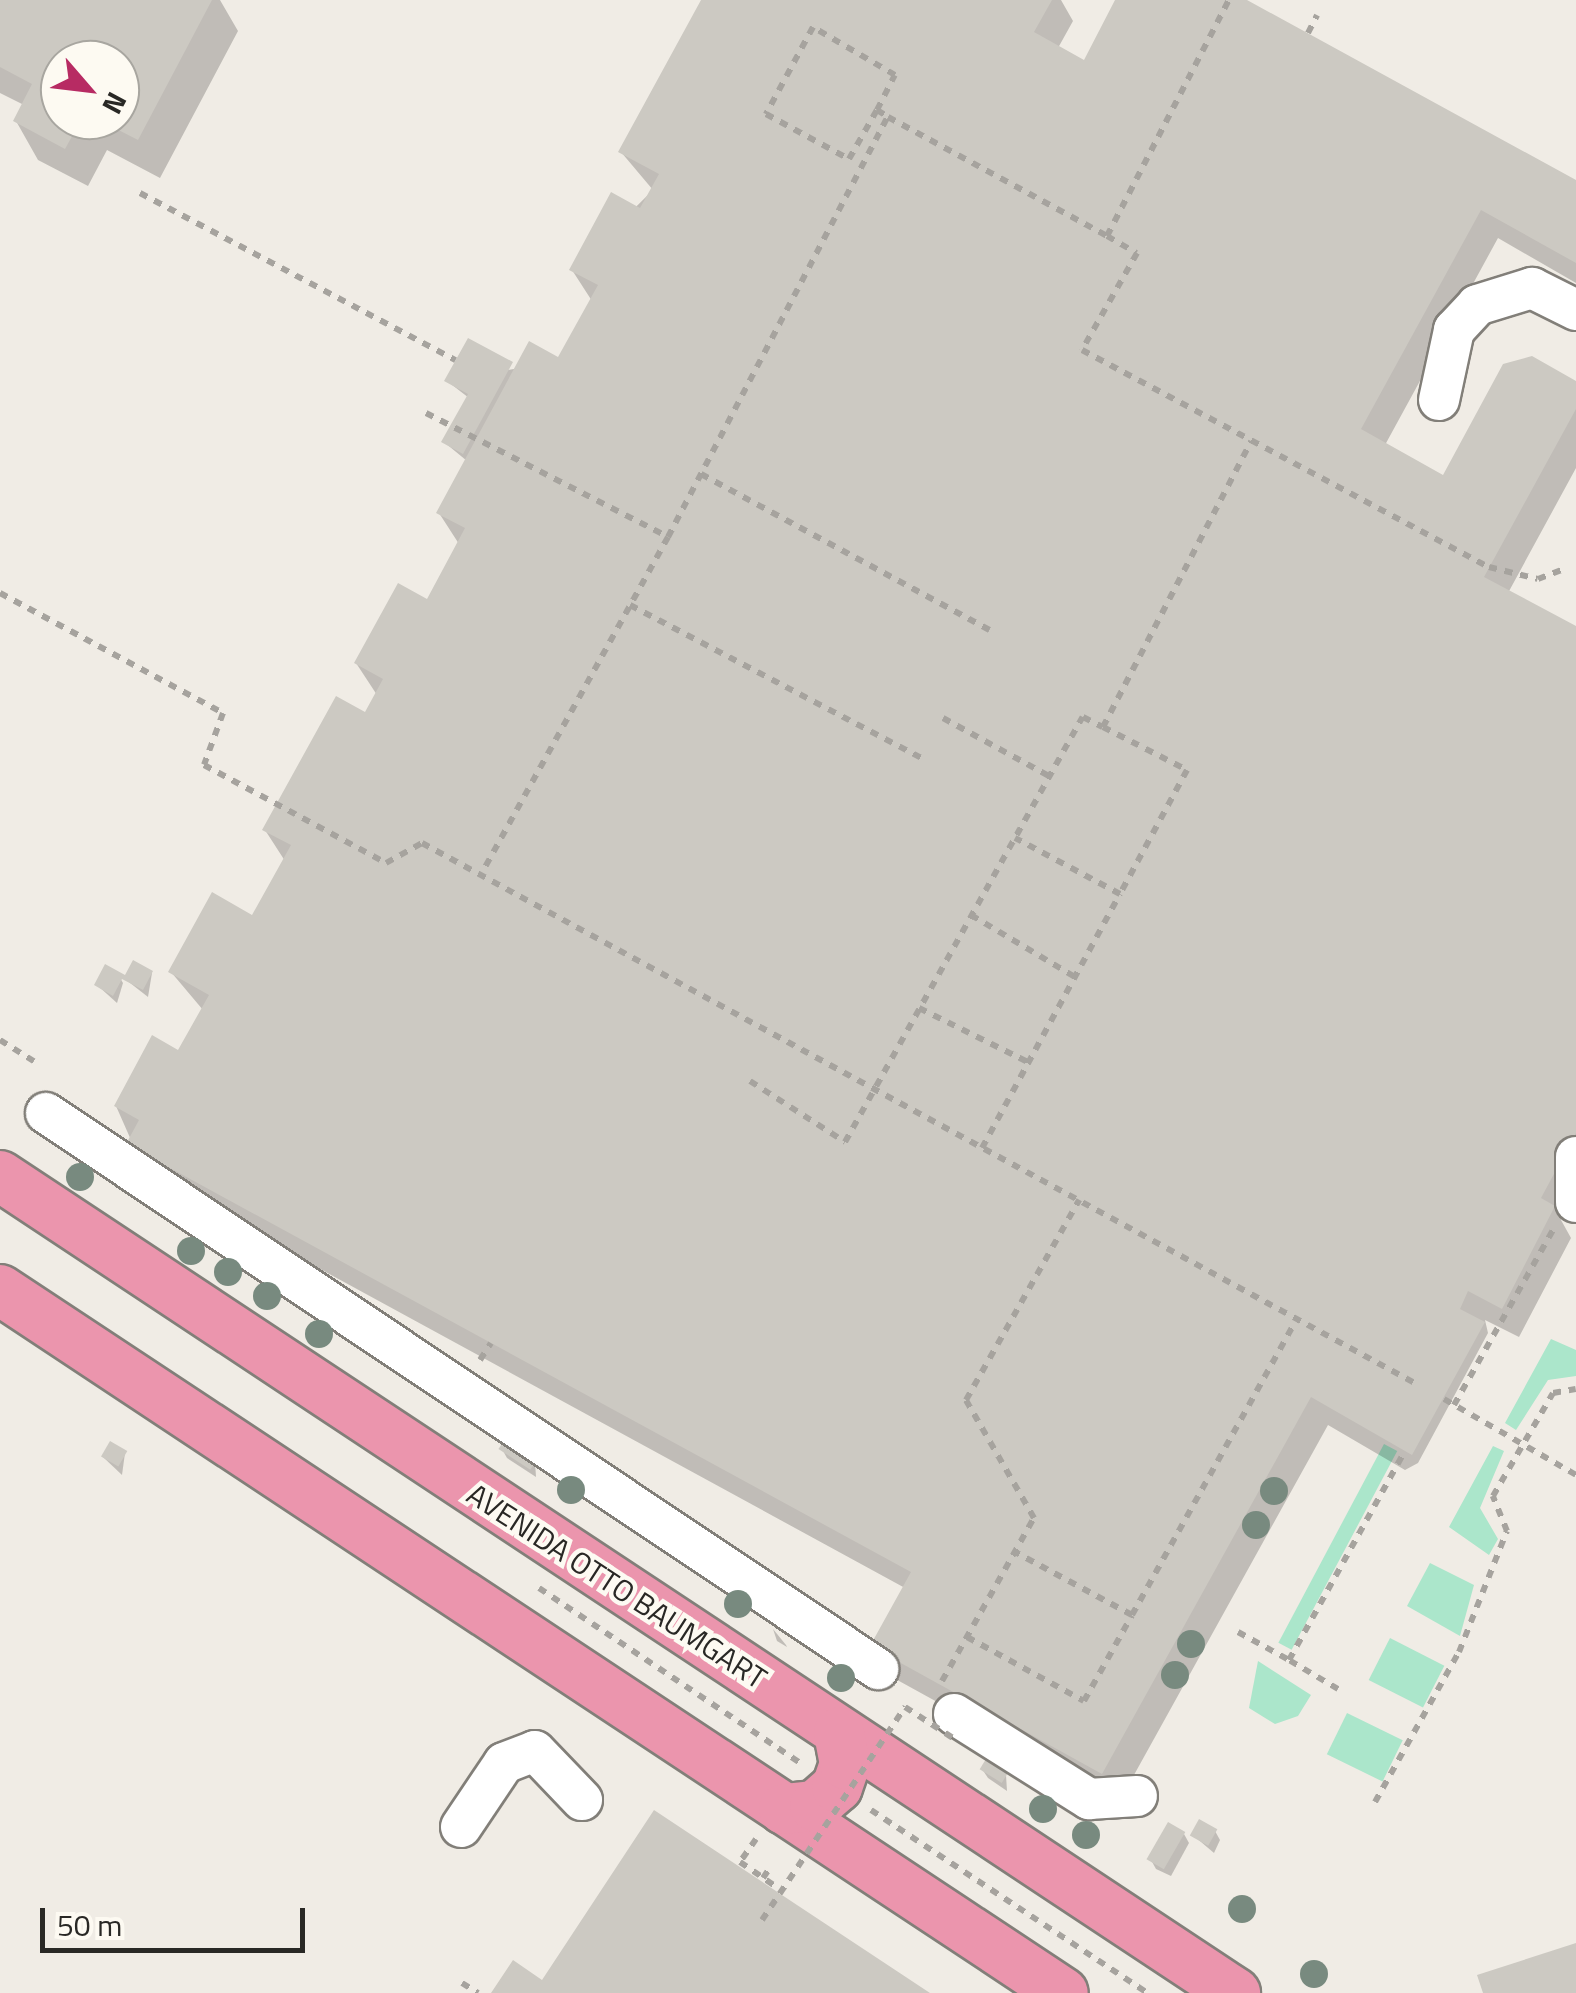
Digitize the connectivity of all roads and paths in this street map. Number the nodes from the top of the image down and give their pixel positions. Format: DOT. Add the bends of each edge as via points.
graph roads {
  1 [pos="1229,0"];
  2 [pos="1317,15"];
  3 [pos="1308,33"];
  4 [pos="877,110"];
  5 [pos="888,116"];
  6 [pos="140,193"];
  7 [pos="1106,236"];
  8 [pos="1576,310"];
  9 [pos="455,360"];
  10 [pos="1439,400"];
  11 [pos="426,412"];
  12 [pos="1252,441"];
  13 [pos="701,474"];
  14 [pos="668,537"];
  15 [pos="1568,568"];
  16 [pos="0,593"];
  17 [pos="630,605"];
  18 [pos="990,630"];
  19 [pos="943,718"];
  20 [pos="1103,726"];
  21 [pos="922,758"];
  22 [pos="1049,776"];
  23 [pos="1014,838"];
  24 [pos="481,876"];
  25 [pos="1120,894"];
  26 [pos="970,915"];
  27 [pos="1075,977"];
  28 [pos="918,1008"];
  29 [pos="0,1040"];
  30 [pos="34,1062"];
  31 [pos="1028,1062"];
  32 [pos="750,1081"];
  33 [pos="873,1088"];
  34 [pos="46,1113"];
  35 [pos="982,1148"];
  36 [pos="1576,1157"];
  37 [pos="0,1176"];
  38 [pos="1079,1200"];
  39 [pos="1575,1200"];
  40 [pos="0,1290"];
  41 [pos="1297,1319"];
  42 [pos="1418,1385"];
  43 [pos="1576,1389"];
  44 [pos="1444,1399"];
  45 [pos="1454,1405"];
  46 [pos="1522,1446"];
  47 [pos="1404,1451"];
  48 [pos="1576,1475"];
  49 [pos="1015,1552"];
  50 [pos="1132,1615"];
  51 [pos="1238,1632"];
  52 [pos="967,1638"];
  53 [pos="1289,1660"];
  54 [pos="878,1669"];
  55 [pos="1338,1688"];
  56 [pos="950,1713"];
  57 [pos="839,1733"];
  58 [pos="902,1775"];
  59 [pos="1137,1796"];
  60 [pos="582,1800"];
  61 [pos="1375,1802"];
  62 [pos="776,1826"];
  63 [pos="461,1827"];
  64 [pos="850,1852"];
  65 [pos="769,1869"];
  66 [pos="762,1878"];
  67 [pos="781,1890"];
  68 [pos="762,1920"];
  69 [pos="462,1982"];
  70 [pos="478,1993"];
  71 [pos="1063,1993"];
  72 [pos="1236,1993"];
  1 -- 7 [label="path"];
  2 -- 3 [label="path"];
  4 -- 4 [label="path" via="849,159 766,114 813,28 895,75"];
  4 -- 5 [label="path"];
  5 -- 7 [label="path"];
  5 -- 13 [label="path"];
  6 -- 9 [label="path"];
  7 -- 12 [label="path" via="1137,252 1082,350"];
  8 -- 10 [label="lane" via="1532,288 1477,306 1454,330"];
  11 -- 14 [label="path"];
  12 -- 15 [label="path" via="1488,567 1538,579"];
  12 -- 20 [label="path"];
  13 -- 14 [label="path"];
  13 -- 18 [label="path"];
  14 -- 17 [label="path"];
  16 -- 24 [label="path" via="223,713 204,765 386,863 422,844"];
  17 -- 21 [label="path"];
  17 -- 24 [label="path"];
  19 -- 22 [label="path"];
  20 -- 22 [label="path" via="1083,716"];
  20 -- 25 [label="path" via="1188,770"];
  22 -- 23 [label="path"];
  23 -- 25 [label="path"];
  23 -- 26 [label="path"];
  24 -- 33 [label="path"];
  25 -- 27 [label="path"];
  26 -- 27 [label="path"];
  26 -- 28 [label="path"];
  27 -- 31 [label="path"];
  28 -- 31 [label="path"];
  28 -- 33 [label="path"];
  29 -- 30 [label="path"];
  31 -- 35 [label="path"];
  32 -- 33 [label="path" via="845,1142"];
  33 -- 35 [label="path"];
  34 -- 54 [label="lane"];
  35 -- 38 [label="path"];
  36 -- 39 [label="lane"];
  37 -- 57 [label="main road, AVENIDA OTTO BAUMGART"];
  38 -- 41 [label="path"];
  38 -- 49 [label="path" via="966,1400 1034,1518"];
  39 -- 45 [label="path"];
  40 -- 62 [label="main road"];
  41 -- 42 [label="path"];
  41 -- 50 [label="path"];
  43 -- 46 [label="path" via="1553,1393"];
  44 -- 45 [label="path"];
  45 -- 46 [label="path"];
  46 -- 48 [label="path"];
  46 -- 61 [label="path" via="1493,1496 1506,1531 1459,1652"];
  47 -- 53 [label="path"];
  49 -- 50 [label="path"];
  49 -- 52 [label="path"];
  50 -- 52 [label="path" via="1084,1701"];
  51 -- 53 [label="path"];
  52 -- 56 [label="path"];
  53 -- 55 [label="path"];
  56 -- 59 [label="lane" via="1089,1799 1106,1805"];
  56 -- 67 [label="path, bridge" via="905,1707"];
  57 -- 58 [label="main road, AVENIDA OTTO BAUMGART"];
  57 -- 62 [label="main road" via="845,1764 836,1788"];
  58 -- 64 [label="main road" via="853,1798 842,1827"];
  58 -- 72 [label="main road, AVENIDA OTTO BAUMGART"];
  60 -- 63 [label="lane" via="536,1751 504,1763"];
  62 -- 64 [label="main road"];
  62 -- 66 [label="path" via="757,1836 740,1862"];
  64 -- 71 [label="main road"];
  65 -- 66 [label="path"];
  66 -- 67 [label="path"];
  67 -- 68 [label="path, bridge"];
  69 -- 70 [label="path"];
}
